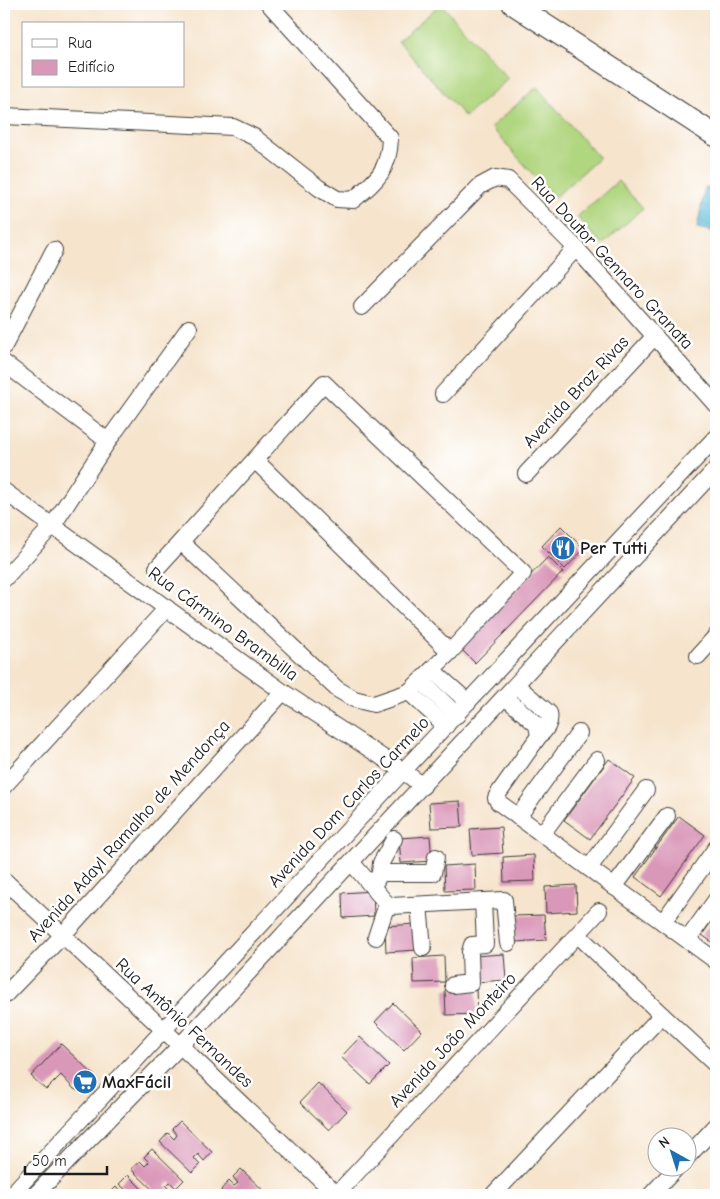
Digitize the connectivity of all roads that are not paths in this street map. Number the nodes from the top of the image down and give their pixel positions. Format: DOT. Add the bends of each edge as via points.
graph roads {
  1 [pos="269,4"];
  2 [pos="513,4"];
  3 [pos="539,4"];
  4 [pos="4,116"];
  5 [pos="716,119"];
  6 [pos="716,136"];
  7 [pos="576,248"];
  8 [pos="54,250"];
  9 [pos="362,306"];
  10 [pos="189,328"];
  11 [pos="654,337"];
  12 [pos="4,346"];
  13 [pos="4,363"];
  14 [pos="443,394"];
  15 [pos="716,405"];
  16 [pos="716,437"];
  17 [pos="108,441"];
  18 [pos="255,460"];
  19 [pos="716,469"];
  20 [pos="526,474"];
  21 [pos="4,491"];
  22 [pos="52,525"];
  23 [pos="181,542"];
  24 [pos="600,562"];
  25 [pos="157,568"];
  26 [pos="616,577"];
  27 [pos="4,579"];
  28 [pos="167,608"];
  29 [pos="716,636"];
  30 [pos="450,652"];
  31 [pos="698,656"];
  32 [pos="420,681"];
  33 [pos="516,685"];
  34 [pos="284,692"];
  35 [pos="505,697"];
  36 [pos="468,702"];
  37 [pos="452,720"];
  38 [pos="579,733"];
  39 [pos="539,736"];
  40 [pos="597,760"];
  41 [pos="403,771"];
  42 [pos="4,786"];
  43 [pos="423,786"];
  44 [pos="646,790"];
  45 [pos="518,816"];
  46 [pos="667,816"];
  47 [pos="542,834"];
  48 [pos="394,840"];
  49 [pos="716,848"];
  50 [pos="436,857"];
  51 [pos="352,862"];
  52 [pos="589,868"];
  53 [pos="4,880"];
  54 [pos="377,881"];
  55 [pos="614,887"];
  56 [pos="716,900"];
  57 [pos="483,901"];
  58 [pos="387,904"];
  59 [pos="419,905"];
  60 [pos="599,911"];
  61 [pos="271,916"];
  62 [pos="663,922"];
  63 [pos="288,930"];
  64 [pos="578,935"];
  65 [pos="62,936"];
  66 [pos="376,937"];
  67 [pos="688,939"];
  68 [pos="508,943"];
  69 [pos="423,948"];
  70 [pos="716,961"];
  71 [pos="453,985"];
  72 [pos="4,996"];
  73 [pos="662,1015"];
  74 [pos="165,1030"];
  75 [pos="180,1046"];
  76 [pos="716,1065"];
  77 [pos="716,1126"];
  78 [pos="698,1145"];
  79 [pos="669,1176"];
  80 [pos="11,1195"];
  81 [pos="35,1195"];
  82 [pos="336,1195"];
  83 [pos="493,1195"];
  84 [pos="651,1195"];
  1 -- 4 [label="street" via="390,138 385,169 353,200 336,199 254,137 233,127"];
  2 -- 6 [label="main road"];
  3 -- 5 [label="main road"];
  7 -- 9 [label="street, Rua Doutor Gennaro Granata" via="508,180 495,178 480,186"];
  7 -- 11 [label="street, Rua Doutor Gennaro Granata"];
  7 -- 14 [label="street"];
  8 -- 12 [label="street"];
  10 -- 17 [label="street"];
  11 -- 15 [label="street, Rua Doutor Gennaro Granata"];
  11 -- 20 [label="street, Avenida Braz Rivas"];
  13 -- 17 [label="street"];
  16 -- 24 [label="street, Avenida Dom Carlos Carmelo"];
  17 -- 22 [label="street"];
  18 -- 23 [label="street"];
  18 -- 30 [label="street"];
  18 -- 30 [label="street" via="324,383 523,574"];
  19 -- 26 [label="street"];
  21 -- 22 [label="street, Rua Cármino Brambilla"];
  22 -- 27 [label="street"];
  22 -- 28 [label="street, Rua Cármino Brambilla"];
  23 -- 25 [label="street"];
  23 -- 32 [label="street" via="336,689 354,699 374,704"];
  24 -- 26 [label="street"];
  24 -- 36 [label="street, Avenida Dom Carlos Carmelo"];
  26 -- 33 [label="street"];
  28 -- 34 [label="street, Rua Cármino Brambilla"];
  28 -- 42 [label="street"];
  29 -- 31 [label="street"];
  30 -- 32 [label="street"];
  32 -- 36 [label="street"];
  32 -- 37 [label="street"];
  33 -- 35 [label="street"];
  33 -- 39 [label="street" via="549,713 549,724"];
  34 -- 41 [label="street, Rua Cármino Brambilla"];
  34 -- 65 [label="street, Avenida Adayl Ramalho de Mendonça"];
  35 -- 39 [label="street" via="537,726"];
  35 -- 43 [label="street"];
  36 -- 37 [label="street, Avenida Dom Carlos Carmelo"];
  37 -- 41 [label="street, Avenida Dom Carlos Carmelo"];
  38 -- 45 [label="street"];
  39 -- 45 [label="street" via="496,798"];
  40 -- 47 [label="street"];
  41 -- 43 [label="street, Rua Cármino Brambilla"];
  41 -- 61 [label="street, Avenida Dom Carlos Carmelo"];
  43 -- 51 [label="street"];
  44 -- 52 [label="street"];
  45 -- 47 [label="street"];
  46 -- 55 [label="street"];
  47 -- 52 [label="street"];
  48 -- 54 [label="street" via="381,863"];
  49 -- 62 [label="street"];
  50 -- 54 [label="street" via="433,874"];
  51 -- 54 [label="street"];
  51 -- 63 [label="street"];
  52 -- 55 [label="street"];
  53 -- 65 [label="street, Rua Antônio Fernandes"];
  54 -- 58 [label="street"];
  55 -- 62 [label="street"];
  56 -- 67 [label="street"];
  57 -- 59 [label="street"];
  57 -- 68 [label="street" via="504,900"];
  57 -- 71 [label="street" via="485,944 472,945 471,983"];
  58 -- 59 [label="street"];
  58 -- 66 [label="street"];
  59 -- 69 [label="street"];
  60 -- 64 [label="street, Avenida João Monteiro"];
  61 -- 63 [label="street"];
  61 -- 74 [label="street, Avenida Dom Carlos Carmelo"];
  62 -- 67 [label="street"];
  63 -- 75 [label="street"];
  64 -- 73 [label="street"];
  64 -- 82 [label="street, Avenida João Monteiro"];
  65 -- 72 [label="street, Avenida Adayl Ramalho de Mendonça"];
  65 -- 74 [label="street, Rua Antônio Fernandes"];
  67 -- 70 [label="street"];
  73 -- 76 [label="street"];
  73 -- 83 [label="street"];
  74 -- 75 [label="street, Rua Antônio Fernandes"];
  74 -- 80 [label="street, Avenida Dom Carlos Carmelo"];
  75 -- 81 [label="street"];
  75 -- 82 [label="street, Rua Antônio Fernandes"];
  77 -- 78 [label="street"];
  79 -- 84 [label="street"];
}
